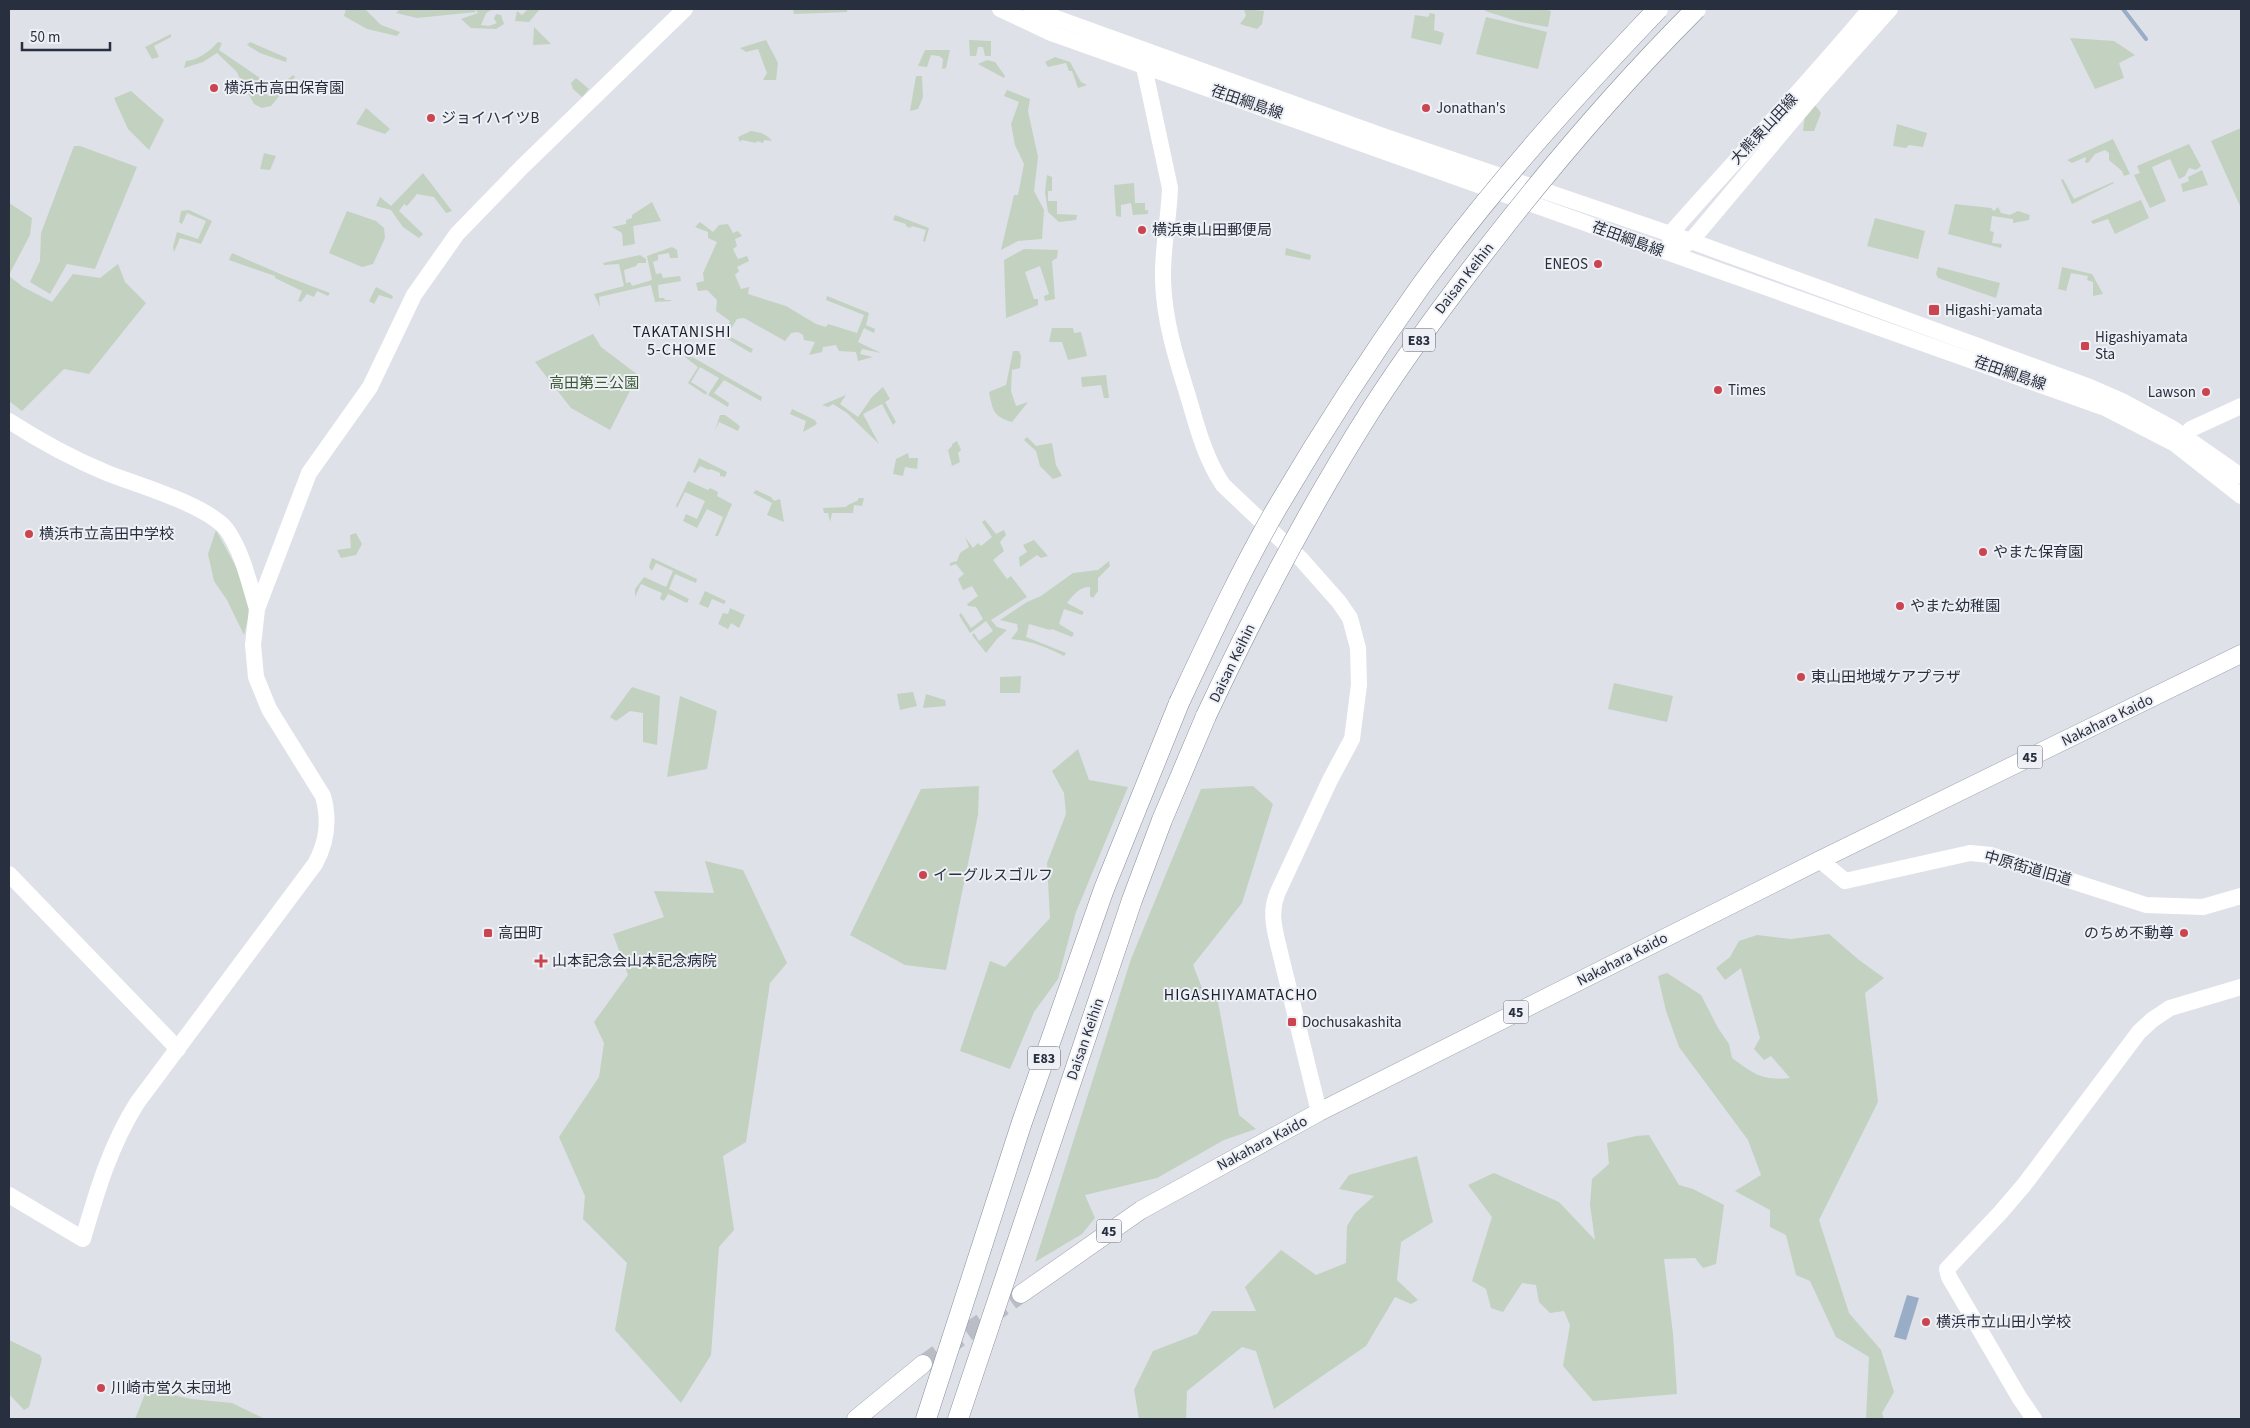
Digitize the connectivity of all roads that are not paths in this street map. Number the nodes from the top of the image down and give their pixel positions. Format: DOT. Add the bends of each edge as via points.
graph roads {
  1 [pos="685,9"];
  2 [pos="1000,9"];
  3 [pos="1031,9"];
  4 [pos="1658,9"];
  5 [pos="1696,9"];
  6 [pos="1870,9"];
  7 [pos="1890,9"];
  8 [pos="1147,59"];
  9 [pos="1670,234"];
  10 [pos="1692,241"];
  11 [pos="1671,254"];
  12 [pos="2241,406"];
  13 [pos="9,421"];
  14 [pos="2179,440"];
  15 [pos="2241,476"];
  16 [pos="2241,496"];
  17 [pos="257,609"];
  18 [pos="2241,654"];
  19 [pos="1820,860"];
  20 [pos="9,874"];
  21 [pos="2241,896"];
  22 [pos="2241,987"];
  23 [pos="178,1049"];
  24 [pos="1319,1112"];
  25 [pos="9,1194"];
  26 [pos="1020,1294"];
  27 [pos="923,1364"];
  28 [pos="856,1419"];
  29 [pos="926,1419"];
  30 [pos="958,1419"];
  31 [pos="2034,1419"];
  1 -- 17 [label="street" via="467,223 414,295 370,387 309,473"];
  2 -- 8 [label="street, 荏田綱島線" via="1051,33"];
  3 -- 8 [label="street, 荏田綱島線"];
  4 -- 29 [label="highway, Daisan Keihin / E83, bridge" via="1565,108 1421,287 1349,392 1274,514 1223,610 1179,703 1104,889 1022,1122"];
  5 -- 30 [label="highway, Daisan Keihin / E83, bridge" via="1592,120 1435,316 1371,411 1298,533 1241,642 1162,820 1132,900"];
  6 -- 9 [label="street, 大熊東山田線"];
  7 -- 10 [label="street, 大熊東山田線"];
  8 -- 9 [label="street, 荏田綱島線"];
  8 -- 11 [label="street, 荏田綱島線" via="1247,101"];
  8 -- 24 [label="street" via="1170,188 1163,247 1165,308 1203,447 1222,485 1301,559 1338,602 1350,618 1358,648 1359,685 1352,739 1277,894 1272,919"];
  9 -- 10 [label="street, 荏田綱島線"];
  9 -- 11 [label="street"];
  10 -- 11 [label="street, 大熊東山田線"];
  10 -- 14 [label="street, 荏田綱島線" via="2090,387 2122,401"];
  11 -- 14 [label="street, 荏田綱島線" via="2058,390"];
  12 -- 14 [label="street" via="2190,429"];
  13 -- 17 [label="street" via="96,468 190,506 218,522 242,560"];
  14 -- 15 [label="street, 荏田綱島線"];
  14 -- 16 [label="street, 荏田綱島線"];
  17 -- 23 [label="street" via="253,633 256,677 269,709 323,796 327,811 326,834 309,873"];
  18 -- 19 [label="main road, Nakahara Kaido / 45"];
  19 -- 21 [label="street, 中原街道旧道" via="1845,881 1970,853 1991,855 2146,905 2203,907"];
  19 -- 24 [label="main road, Nakahara Kaido / 45"];
  20 -- 23 [label="street"];
  22 -- 31 [label="street" via="2170,1008 2139,1032 2012,1199 1947,1269"];
  23 -- 25 [label="street" via="137,1103 114,1144 83,1239"];
  24 -- 26 [label="main road, Nakahara Kaido / 45" via="1141,1210"];
  27 -- 28 [label="main road"];
}
